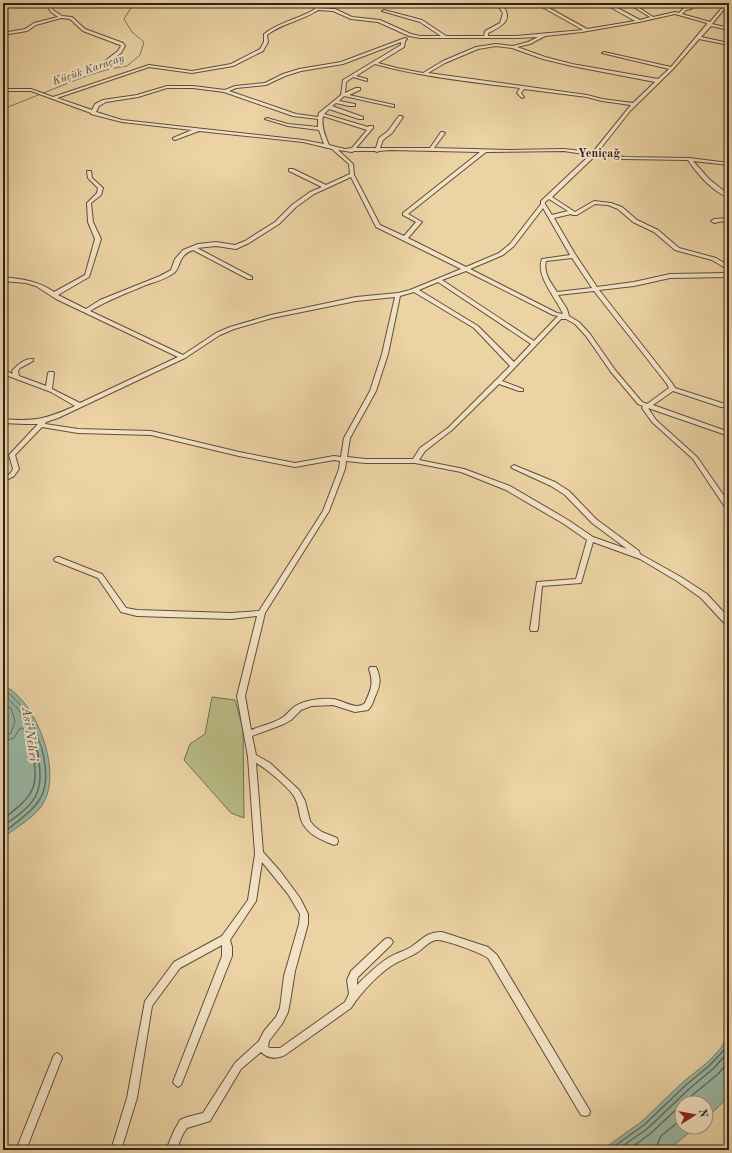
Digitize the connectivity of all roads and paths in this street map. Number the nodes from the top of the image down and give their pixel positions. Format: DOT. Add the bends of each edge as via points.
graph roads {
  1 [pos="55,3"];
  2 [pos="315,3"];
  3 [pos="498,3"];
  4 [pos="537,3"];
  5 [pos="605,3"];
  6 [pos="629,3"];
  7 [pos="728,3"];
  8 [pos="690,8"];
  9 [pos="317,9"];
  10 [pos="384,11"];
  11 [pos="680,14"];
  12 [pos="61,16"];
  13 [pos="654,18"];
  14 [pos="639,21"];
  15 [pos="709,24"];
  16 [pos="729,28"];
  17 [pos="586,30"];
  18 [pos="3,34"];
  19 [pos="410,35"];
  20 [pos="544,35"];
  21 [pos="486,36"];
  22 [pos="444,37"];
  23 [pos="698,38"];
  24 [pos="403,40"];
  25 [pos="729,44"];
  26 [pos="513,47"];
  27 [pos="604,53"];
  28 [pos="376,63"];
  29 [pos="102,65"];
  30 [pos="672,68"];
  31 [pos="424,74"];
  32 [pos="353,76"];
  33 [pos="366,80"];
  34 [pos="659,81"];
  35 [pos="523,87"];
  36 [pos="358,89"];
  37 [pos="3,90"];
  38 [pos="225,91"];
  39 [pos="344,95"];
  40 [pos="51,97"];
  41 [pos="522,97"];
  42 [pos="336,101"];
  43 [pos="634,104"];
  44 [pos="353,105"];
  45 [pos="392,106"];
  46 [pos="329,107"];
  47 [pos="93,113"];
  48 [pos="320,116"];
  49 [pos="401,117"];
  50 [pos="361,118"];
  51 [pos="267,119"];
  52 [pos="199,129"];
  53 [pos="320,129"];
  54 [pos="443,133"];
  55 [pos="175,139"];
  56 [pos="326,146"];
  57 [pos="334,148"];
  58 [pos="431,150"];
  59 [pos="352,151"];
  60 [pos="377,151"];
  61 [pos="484,151"];
  62 [pos="594,154"];
  63 [pos="689,159"];
  64 [pos="729,164"];
  65 [pos="291,170"];
  66 [pos="89,172"];
  67 [pos="352,175"];
  68 [pos="324,186"];
  69 [pos="549,197"];
  70 [pos="729,197"];
  71 [pos="544,204"];
  72 [pos="571,212"];
  73 [pos="551,217"];
  74 [pos="729,219"];
  75 [pos="714,221"];
  76 [pos="405,238"];
  77 [pos="193,248"];
  78 [pos="573,256"];
  79 [pos="465,268"];
  80 [pos="729,268"];
  81 [pos="729,275"];
  82 [pos="250,278"];
  83 [pos="3,279"];
  84 [pos="438,280"];
  85 [pos="595,288"];
  86 [pos="415,290"];
  87 [pos="555,294"];
  88 [pos="54,295"];
  89 [pos="398,295"];
  90 [pos="86,311"];
  91 [pos="567,317"];
  92 [pos="535,344"];
  93 [pos="183,357"];
  94 [pos="31,360"];
  95 [pos="514,366"];
  96 [pos="3,372"];
  97 [pos="50,373"];
  98 [pos="16,376"];
  99 [pos="499,382"];
  100 [pos="672,389"];
  101 [pos="49,390"];
  102 [pos="521,390"];
  103 [pos="80,406"];
  104 [pos="649,406"];
  105 [pos="729,406"];
  106 [pos="3,421"];
  107 [pos="42,423"];
  108 [pos="729,434"];
  109 [pos="344,459"];
  110 [pos="415,461"];
  111 [pos="514,466"];
  112 [pos="3,480"];
  113 [pos="729,508"];
  114 [pos="590,539"];
  115 [pos="642,556"];
  116 [pos="56,559"];
  117 [pos="261,613"];
  118 [pos="729,622"];
  119 [pos="534,628"];
  120 [pos="373,669"];
  121 [pos="248,734"];
  122 [pos="252,757"];
  123 [pos="334,841"];
  124 [pos="259,854"];
  125 [pos="225,939"];
  126 [pos="388,942"];
  127 [pos="354,996"];
  128 [pos="263,1044"];
  129 [pos="57,1058"];
  130 [pos="178,1082"];
  131 [pos="585,1111"];
  132 [pos="118,1149"];
  133 [pos="21,1150"];
  134 [pos="171,1150"];
  1 -- 12 [label="street" via="49,6"];
  2 -- 9 [label="street"];
  3 -- 21 [label="street" via="504,8 506,16 502,24 486,32"];
  4 -- 17 [label="street"];
  5 -- 14 [label="street"];
  6 -- 13 [label="street"];
  7 -- 15 [label="street"];
  8 -- 11 [label="street"];
  9 -- 19 [label="street" via="334,10 351,18 379,21"];
  9 -- 40 [label="street" via="309,16 268,32 262,50 232,65 192,72 149,66"];
  10 -- 22 [label="street" via="421,21"];
  11 -- 13 [label="street"];
  11 -- 15 [label="street"];
  12 -- 18 [label="street" via="35,24 26,30"];
  12 -- 29 [label="street" via="71,18 84,30 122,44 120,52"];
  13 -- 14 [label="street"];
  14 -- 17 [label="street"];
  15 -- 16 [label="street"];
  15 -- 23 [label="street"];
  17 -- 20 [label="street"];
  19 -- 22 [label="street"];
  19 -- 24 [label="street"];
  20 -- 21 [label="street"];
  20 -- 26 [label="street"];
  21 -- 22 [label="street"];
  23 -- 25 [label="street"];
  23 -- 30 [label="street"];
  24 -- 28 [label="street" via="403,46"];
  24 -- 38 [label="street" via="342,63 300,70 266,84 235,87"];
  26 -- 31 [label="street" via="496,45 478,48 444,62"];
  26 -- 34 [label="street" via="572,65"];
  27 -- 30 [label="street"];
  28 -- 31 [label="street"];
  28 -- 32 [label="street"];
  30 -- 34 [label="street"];
  31 -- 35 [label="street"];
  32 -- 33 [label="street"];
  32 -- 39 [label="street" via="344,81"];
  34 -- 43 [label="street"];
  35 -- 41 [label="street" via="519,93"];
  35 -- 43 [label="street"];
  36 -- 39 [label="street"];
  37 -- 40 [label="street" via="31,90"];
  38 -- 47 [label="street" via="167,87 138,96 105,101 97,105"];
  38 -- 48 [label="street" via="295,115"];
  39 -- 42 [label="street"];
  39 -- 45 [label="street"];
  40 -- 47 [label="street"];
  42 -- 44 [label="street"];
  42 -- 46 [label="street"];
  43 -- 62 [label="street"];
  46 -- 48 [label="street"];
  46 -- 50 [label="street"];
  47 -- 52 [label="street" via="122,120"];
  48 -- 53 [label="street"];
  48 -- 59 [label="street" via="370,128"];
  49 -- 60 [label="street" via="381,139"];
  51 -- 53 [label="street" via="288,125"];
  52 -- 55 [label="street"];
  52 -- 56 [label="street"];
  53 -- 56 [label="street"];
  54 -- 58 [label="street"];
  56 -- 57 [label="street"];
  57 -- 59 [label="street"];
  57 -- 67 [label="street" via="351,164"];
  58 -- 60 [label="street"];
  58 -- 61 [label="street"];
  59 -- 60 [label="street"];
  61 -- 62 [label="street" via="564,150"];
  61 -- 76 [label="street" via="405,214 419,222"];
  62 -- 63 [label="street" via="624,158"];
  62 -- 69 [label="street"];
  63 -- 64 [label="street"];
  63 -- 70 [label="street" via="720,192"];
  65 -- 68 [label="street"];
  66 -- 88 [label="street" via="90,178 101,188 99,194 89,203 88,211 93,232 98,239 87,276"];
  67 -- 68 [label="street"];
  67 -- 76 [label="street" via="378,226"];
  68 -- 77 [label="street" via="294,206 277,223 247,242 236,247 216,244"];
  69 -- 71 [label="street"];
  69 -- 72 [label="street"];
  71 -- 73 [label="street"];
  71 -- 79 [label="street" via="512,245 501,254"];
  72 -- 73 [label="street"];
  72 -- 80 [label="street" via="575,214 594,202 609,204 620,208 635,220 656,231 677,249 714,259"];
  73 -- 78 [label="street"];
  74 -- 75 [label="street"];
  76 -- 79 [label="street"];
  77 -- 82 [label="street"];
  77 -- 90 [label="street" via="181,255 173,271 168,274 102,301"];
  78 -- 85 [label="street"];
  78 -- 87 [label="street" via="544,260 542,264"];
  79 -- 84 [label="street"];
  79 -- 91 [label="street" via="555,314"];
  81 -- 85 [label="street" via="670,276 634,284"];
  83 -- 88 [label="street" via="45,287"];
  84 -- 86 [label="street"];
  84 -- 92 [label="street"];
  85 -- 87 [label="street"];
  85 -- 100 [label="street" via="667,379"];
  86 -- 89 [label="street"];
  86 -- 95 [label="street" via="476,327"];
  87 -- 91 [label="street"];
  88 -- 90 [label="street"];
  89 -- 93 [label="street" via="356,299 232,328"];
  89 -- 109 [label="street" via="385,354 372,391 347,438"];
  90 -- 93 [label="street"];
  91 -- 92 [label="street" via="559,318"];
  91 -- 104 [label="street" via="588,335 613,371 640,403"];
  92 -- 95 [label="street"];
  93 -- 103 [label="street"];
  94 -- 98 [label="street" via="18,367 15,371"];
  95 -- 99 [label="street"];
  96 -- 98 [label="street"];
  97 -- 101 [label="street"];
  98 -- 101 [label="street"];
  99 -- 102 [label="street"];
  99 -- 110 [label="street" via="445,433 425,446"];
  100 -- 104 [label="street"];
  100 -- 105 [label="street"];
  101 -- 103 [label="street"];
  103 -- 107 [label="street"];
  104 -- 108 [label="street"];
  104 -- 113 [label="street" via="645,408 654,421 695,458"];
  106 -- 107 [label="street"];
  107 -- 109 [label="street" via="78,431 151,433 295,465 334,458"];
  107 -- 112 [label="street" via="12,454 16,469"];
  109 -- 110 [label="street"];
  109 -- 117 [label="street" via="326,511"];
  110 -- 114 [label="street" via="462,470 508,488"];
  111 -- 115 [label="street" via="567,493 594,521"];
  114 -- 115 [label="street"];
  114 -- 119 [label="street" via="579,581 539,584"];
  115 -- 118 [label="street" via="704,596"];
  116 -- 117 [label="street" via="100,576 124,610 231,616"];
  117 -- 121 [label="street" via="241,696"];
  120 -- 121 [label="street" via="376,686 365,708 355,709 333,702 310,702 281,722"];
  121 -- 122 [label="street"];
  122 -- 123 [label="street" via="268,765 296,792 310,828"];
  122 -- 124 [label="street"];
  124 -- 125 [label="street" via="252,901"];
  124 -- 128 [label="street" via="268,862 304,913 284,1011"];
  125 -- 130 [label="street" via="227,956"];
  125 -- 132 [label="street" via="177,965 148,1004 132,1098"];
  126 -- 127 [label="street" via="354,974"];
  127 -- 128 [label="street" via="334,1017 282,1052 269,1053"];
  127 -- 131 [label="street" via="380,969 429,938 446,937 486,950 494,958"];
  128 -- 134 [label="street" via="238,1066 206,1117 185,1123 180,1128"];
  129 -- 133 [label="street"];
}
